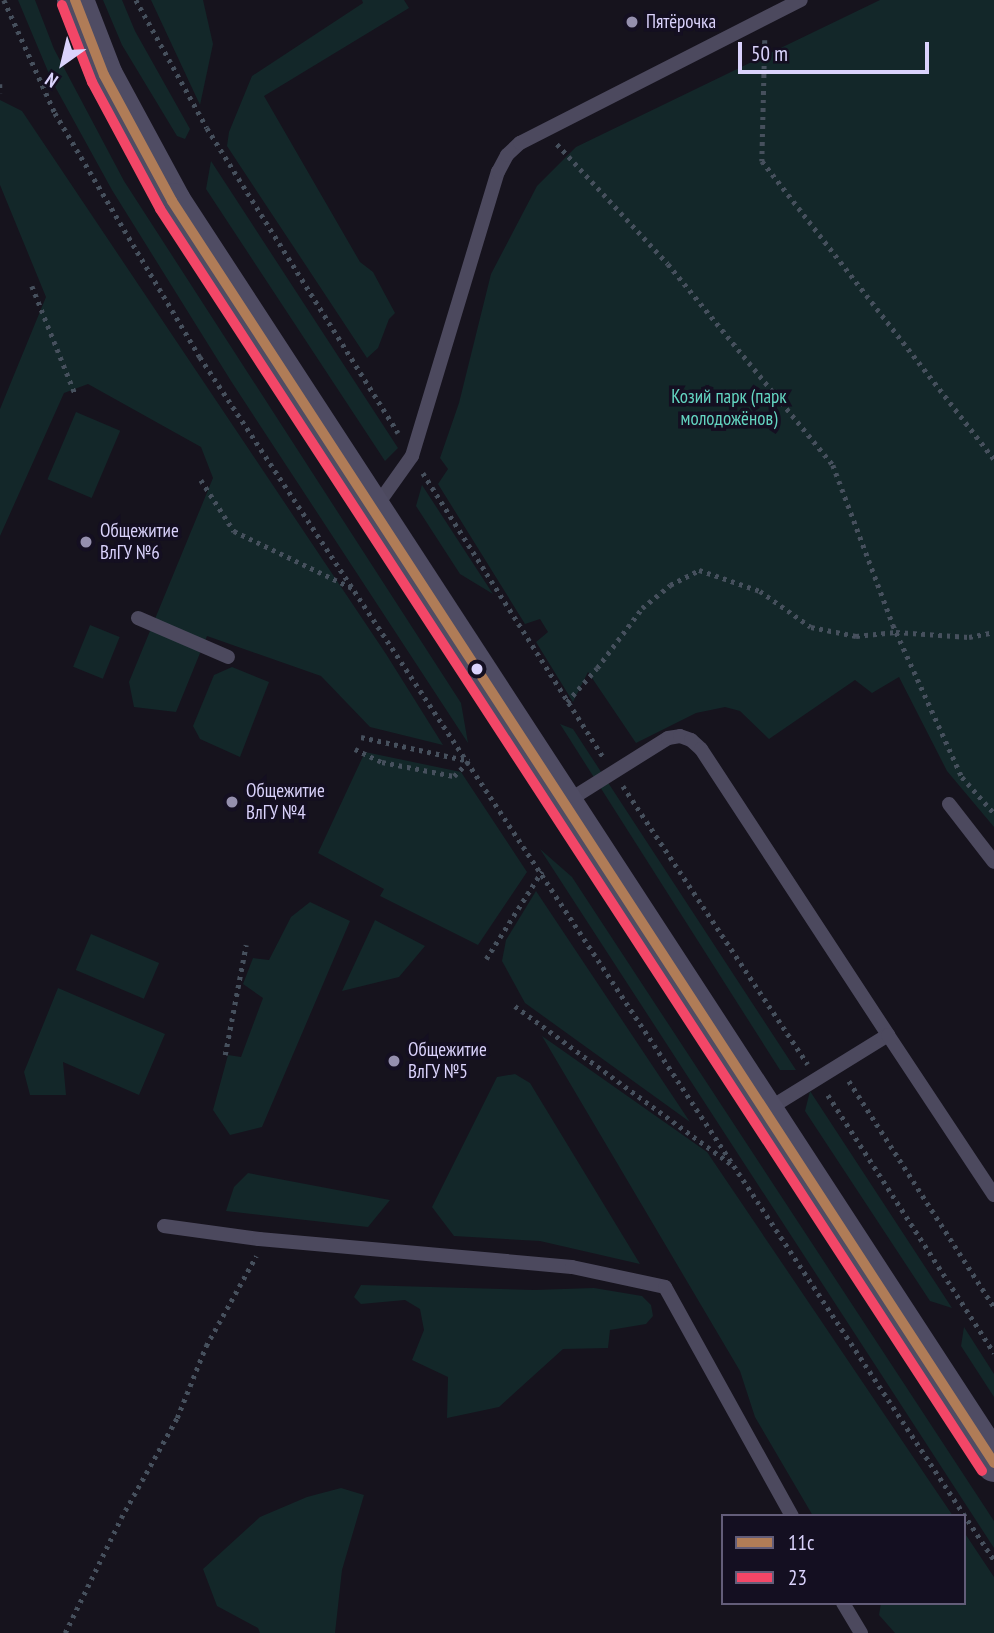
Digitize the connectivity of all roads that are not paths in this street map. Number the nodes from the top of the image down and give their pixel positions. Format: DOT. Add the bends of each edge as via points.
graph roads {
  1 [pos="75,0"];
  2 [pos="801,0"];
  3 [pos="373,510"];
  4 [pos="138,618"];
  5 [pos="228,657"];
  6 [pos="564,803"];
  7 [pos="949,804"];
  8 [pos="994,862"];
  9 [pos="888,1035"];
  10 [pos="764,1112"];
  11 [pos="994,1195"];
  12 [pos="164,1226"];
  13 [pos="994,1463"];
  14 [pos="791,1514"];
  15 [pos="844,1605"];
  16 [pos="861,1633"];
  1 -- 3 [label="main road" via="104,75 172,201"];
  2 -- 3 [label="lane" via="520,143 507,155 412,456"];
  3 -- 6 [label="main road"];
  4 -- 5 [label="lane"];
  6 -- 9 [label="lane" via="668,738 691,740"];
  6 -- 10 [label="main road"];
  7 -- 8 [label="lane"];
  9 -- 10 [label="lane"];
  9 -- 11 [label="lane"];
  10 -- 13 [label="main road"];
  12 -- 14 [label="lane" via="572,1267 665,1287"];
  15 -- 16 [label="lane"];
}
